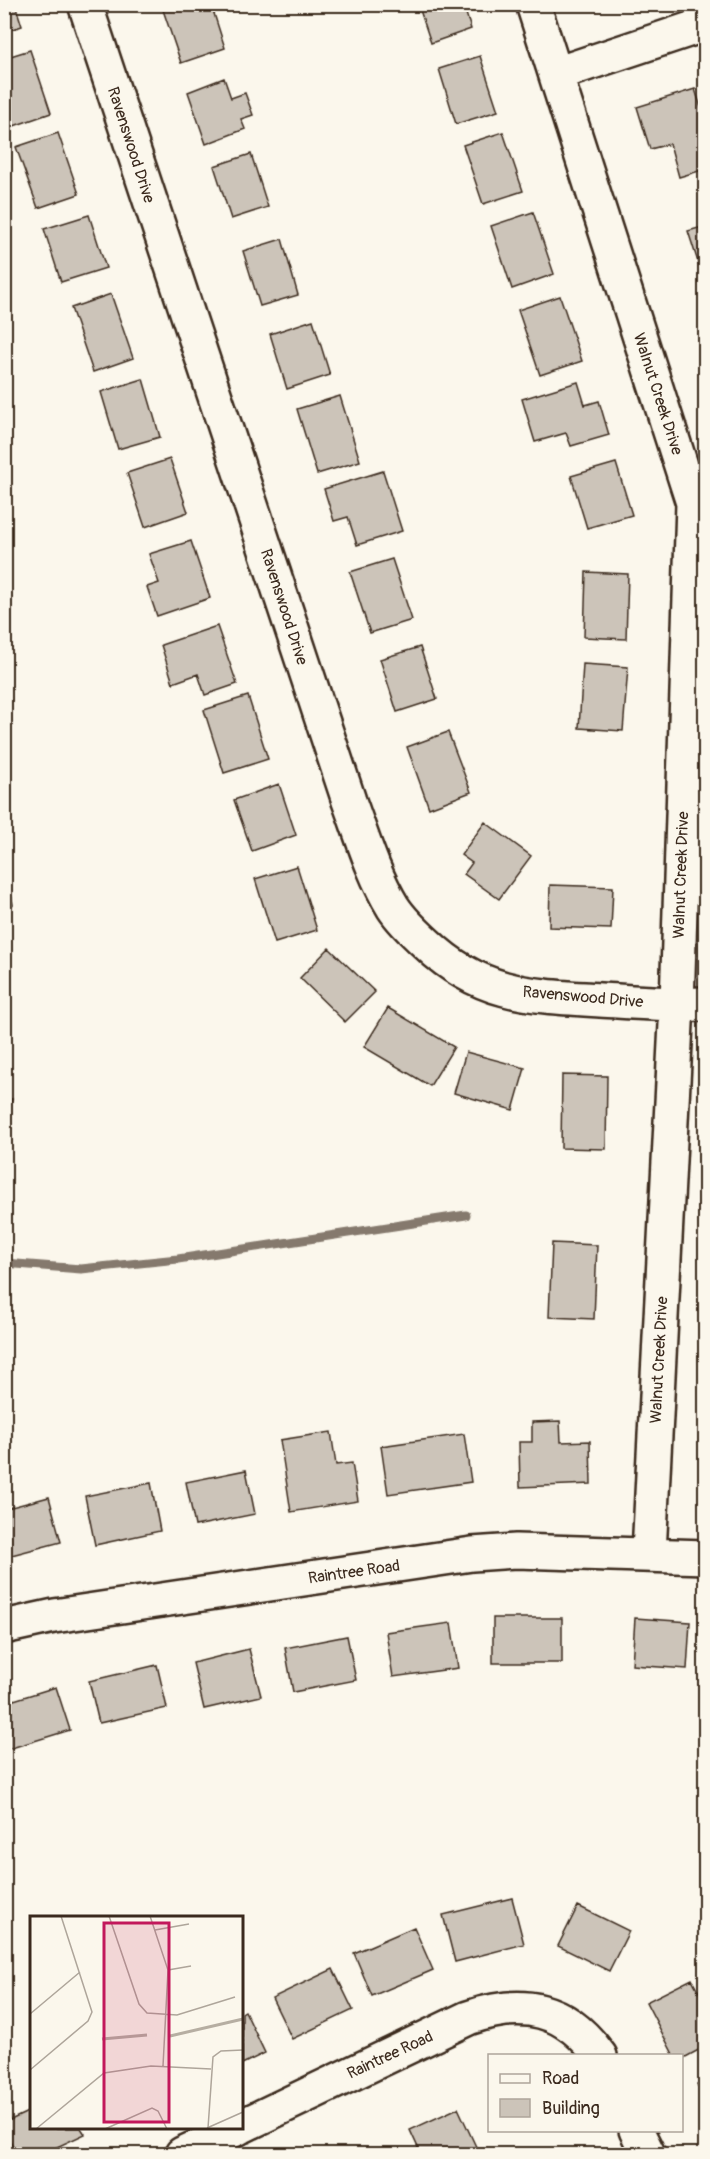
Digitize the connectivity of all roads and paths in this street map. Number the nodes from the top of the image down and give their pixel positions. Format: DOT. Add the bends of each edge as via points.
graph roads {
  1 [pos="85,4"];
  2 [pos="533,4"];
  3 [pos="705,24"];
  4 [pos="556,74"];
  5 [pos="699,503"];
  6 [pos="691,1004"];
  7 [pos="649,1553"];
  8 [pos="705,1557"];
  9 [pos="4,1627"];
  10 [pos="599,2054"];
  11 [pos="243,2126"];
  12 [pos="236,2129"];
  13 [pos="637,2132"];
  14 [pos="182,2154"];
  15 [pos="648,2154"];
  1 -- 6 [label="street, Ravenswood Drive" via="349,801 394,908 438,955 466,975 500,988 532,996"];
  2 -- 4 [label="street, Walnut Creek Drive"];
  3 -- 4 [label="street"];
  4 -- 5 [label="street, Walnut Creek Drive"];
  5 -- 6 [label="street, Walnut Creek Drive"];
  6 -- 7 [label="street, Walnut Creek Drive"];
  7 -- 8 [label="street, Raintree Road"];
  7 -- 9 [label="street, Raintree Road" via="472,1554 54,1616"];
  10 -- 11 [label="street, Raintree Road" via="570,2023 521,2008 493,2009"];
  12 -- 14 [label="street, Raintree Road"];
  13 -- 15 [label="street"];
}
